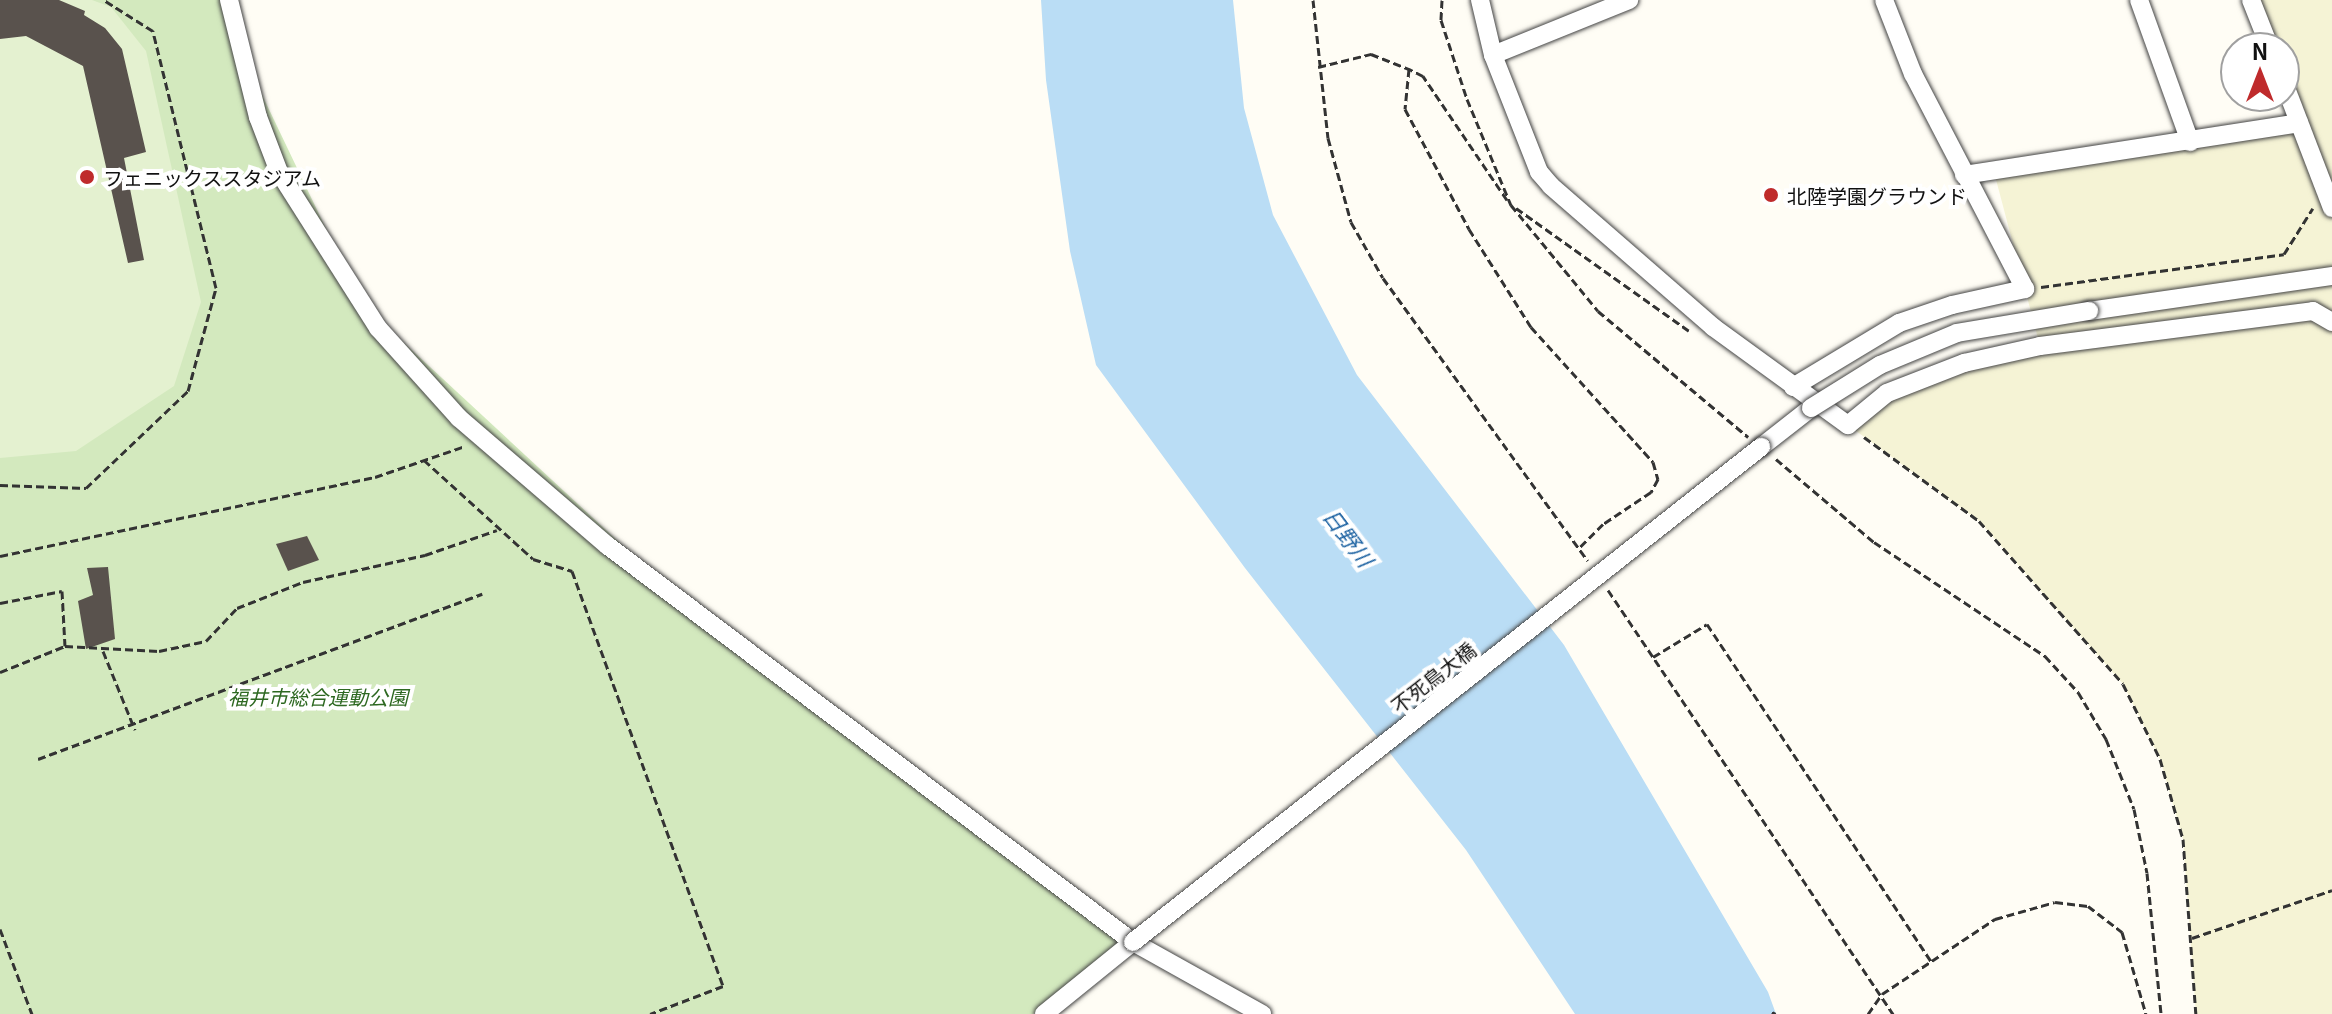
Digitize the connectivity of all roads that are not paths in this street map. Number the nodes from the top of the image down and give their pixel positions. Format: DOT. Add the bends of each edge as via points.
graph roads {
  1 [pos="229,0"];
  2 [pos="1480,0"];
  3 [pos="1629,0"];
  4 [pos="1884,0"];
  5 [pos="2139,0"];
  6 [pos="2251,0"];
  7 [pos="2264,32"];
  8 [pos="1493,55"];
  9 [pos="2295,112"];
  10 [pos="2299,123"];
  11 [pos="2190,142"];
  12 [pos="1964,175"];
  13 [pos="2332,208"];
  14 [pos="2332,276"];
  15 [pos="2332,322"];
  16 [pos="1793,387"];
  17 [pos="1133,942"];
  18 [pos="1044,1014"];
  19 [pos="1262,1014"];
  1 -- 17 [label="street" via="258,117 279,172 378,328 484,440 608,546"];
  2 -- 8 [label="street"];
  3 -- 8 [label="street"];
  4 -- 12 [label="street" via="1913,74"];
  5 -- 11 [label="street"];
  6 -- 7 [label="street"];
  8 -- 16 [label="street" via="1539,172 1713,327"];
  9 -- 10 [label="street"];
  10 -- 11 [label="street"];
  10 -- 13 [label="street"];
  11 -- 12 [label="street"];
  12 -- 16 [label="street" via="2025,289 1899,323"];
  14 -- 17 [label="street, 不死鳥大橋, bridge" via="1979,327 1904,353 1837,389"];
  15 -- 16 [label="street" via="2313,311 2040,346 1964,363 1887,393 1848,425"];
  17 -- 18 [label="street, 不死鳥大橋"];
  17 -- 19 [label="street"];
}
